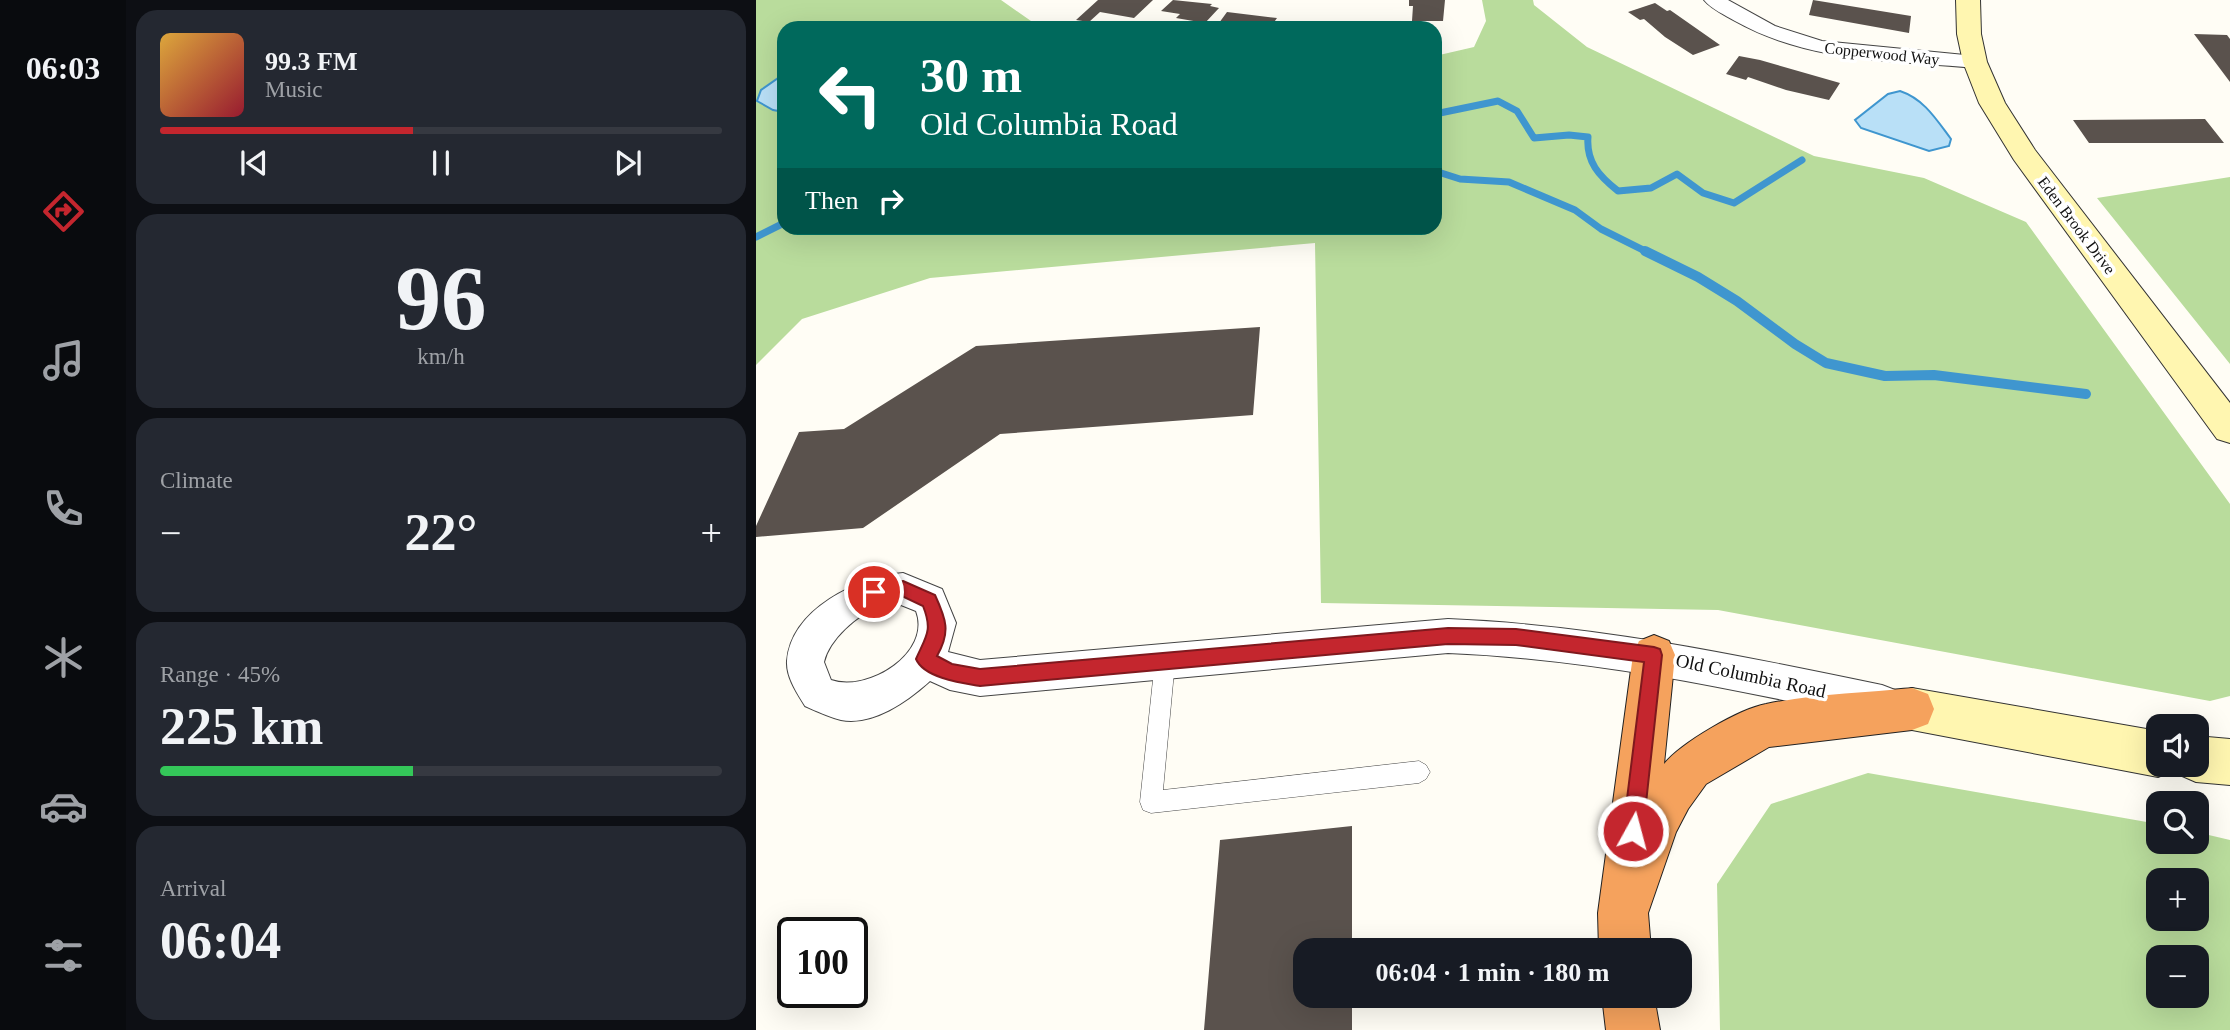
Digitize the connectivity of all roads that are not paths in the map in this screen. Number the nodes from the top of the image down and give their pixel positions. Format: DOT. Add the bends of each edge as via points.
graph roads {
  1 [pos="1714,0"];
  2 [pos="1968,0"];
  3 [pos="1975,62"];
  4 [pos="2230,429"];
  5 [pos="1654,655"];
  6 [pos="925,659"];
  7 [pos="1166,661"];
  8 [pos="1912,709"];
  9 [pos="2146,752"];
  10 [pos="2209,760"];
  11 [pos="2230,762"];
  12 [pos="1419,772"];
  13 [pos="1624,932"];
  14 [pos="1630,1008"];
  15 [pos="1633,1030"];
  1 -- 3 [label="street, Copperwood Way" via="1805,44"];
  2 -- 3 [label="street, Eden Brook Drive"];
  3 -- 4 [label="street, Eden Brook Drive" via="1992,103 2024,154"];
  5 -- 7 [label="street, Old Columbia Road" via="1516,637 1448,636"];
  5 -- 8 [label="street, Old Columbia Road"];
  5 -- 13 [label="highway"];
  6 -- 7 [label="street, Old Columbia Road" via="950,672 980,678"];
  7 -- 12 [label="lane" via="1151,802"];
  8 -- 9 [label="street, Old Columbia Road"];
  8 -- 13 [label="highway" via="1764,726 1690,768 1655,823"];
  10 -- 11 [label="street"];
  14 -- 15 [label="highway"];
}
